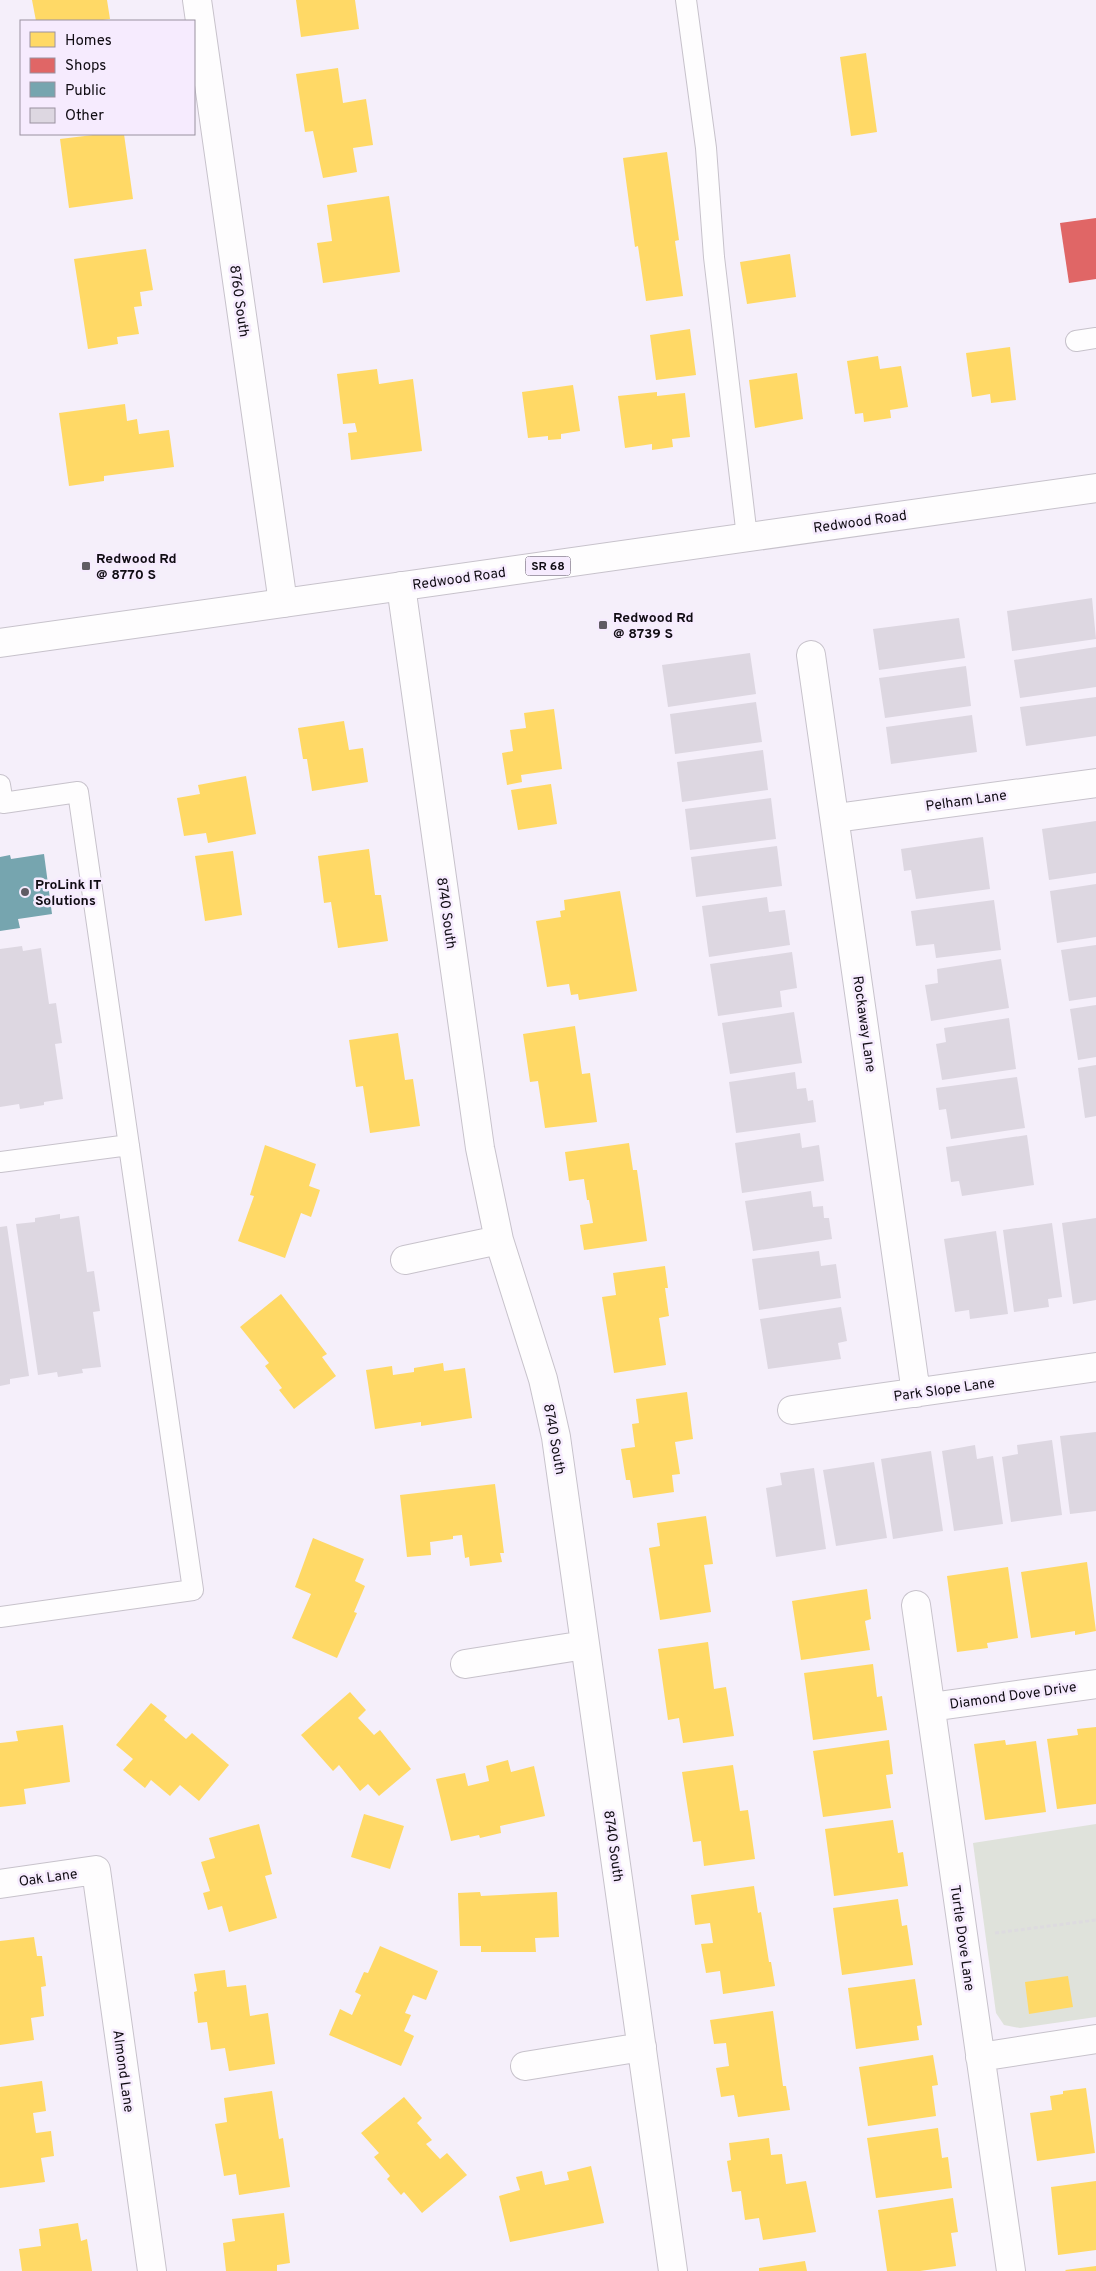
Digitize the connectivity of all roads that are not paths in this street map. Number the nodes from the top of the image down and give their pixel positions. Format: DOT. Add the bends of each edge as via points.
graph roads {
  1 [pos="196,0"];
  2 [pos="686,0"];
  3 [pos="1096,338"];
  4 [pos="1076,341"];
  5 [pos="1096,488"];
  6 [pos="747,537"];
  7 [pos="401,586"];
  8 [pos="283,603"];
  9 [pos="0,643"];
  10 [pos="811,656"];
  11 [pos="1096,783"];
  12 [pos="1,797"];
  13 [pos="836,818"];
  14 [pos="129,1145"];
  15 [pos="0,1162"];
  16 [pos="499,1240"];
  17 [pos="405,1260"];
  18 [pos="1096,1367"];
  19 [pos="916,1392"];
  20 [pos="792,1410"];
  21 [pos="916,1606"];
  22 [pos="0,1618"];
  23 [pos="585,1645"];
  24 [pos="465,1664"];
  25 [pos="1096,1684"];
  26 [pos="931,1707"];
  27 [pos="96,1870"];
  28 [pos="0,1884"];
  29 [pos="1096,2039"];
  30 [pos="642,2047"];
  31 [pos="980,2057"];
  32 [pos="525,2066"];
  33 [pos="152,2271"];
  34 [pos="673,2271"];
  35 [pos="1011,2271"];
  1 -- 8 [label="street, 8760 South"];
  2 -- 6 [label="lane" via="706,148 714,257"];
  3 -- 4 [label="lane"];
  5 -- 6 [label="street, Redwood Road / SR 68"];
  6 -- 7 [label="street, Redwood Road / SR 68"];
  7 -- 8 [label="street, Redwood Road / SR 68"];
  7 -- 16 [label="street, 8740 South" via="480,1148"];
  8 -- 9 [label="street, Redwood Road / SR 68"];
  10 -- 13 [label="street, Rockaway Lane"];
  11 -- 13 [label="street, Pelham Lane"];
  12 -- 14 [label="lane" via="78,792"];
  13 -- 19 [label="street, Rockaway Lane"];
  14 -- 15 [label="lane"];
  14 -- 22 [label="lane" via="193,1590"];
  16 -- 17 [label="street"];
  16 -- 23 [label="street, 8740 South" via="544,1379 556,1437"];
  18 -- 19 [label="street, Park Slope Lane"];
  19 -- 20 [label="street, Park Slope Lane"];
  21 -- 26 [label="street, Turtle Dove Lane"];
  23 -- 24 [label="street"];
  23 -- 30 [label="street, 8740 South"];
  25 -- 26 [label="street, Diamond Dove Drive"];
  26 -- 31 [label="street, Turtle Dove Lane"];
  27 -- 28 [label="street, Oak Lane"];
  27 -- 33 [label="street, Almond Lane"];
  29 -- 31 [label="street"];
  30 -- 32 [label="street"];
  30 -- 34 [label="street, 8740 South"];
  31 -- 35 [label="street, Turtle Dove Lane"];
}
